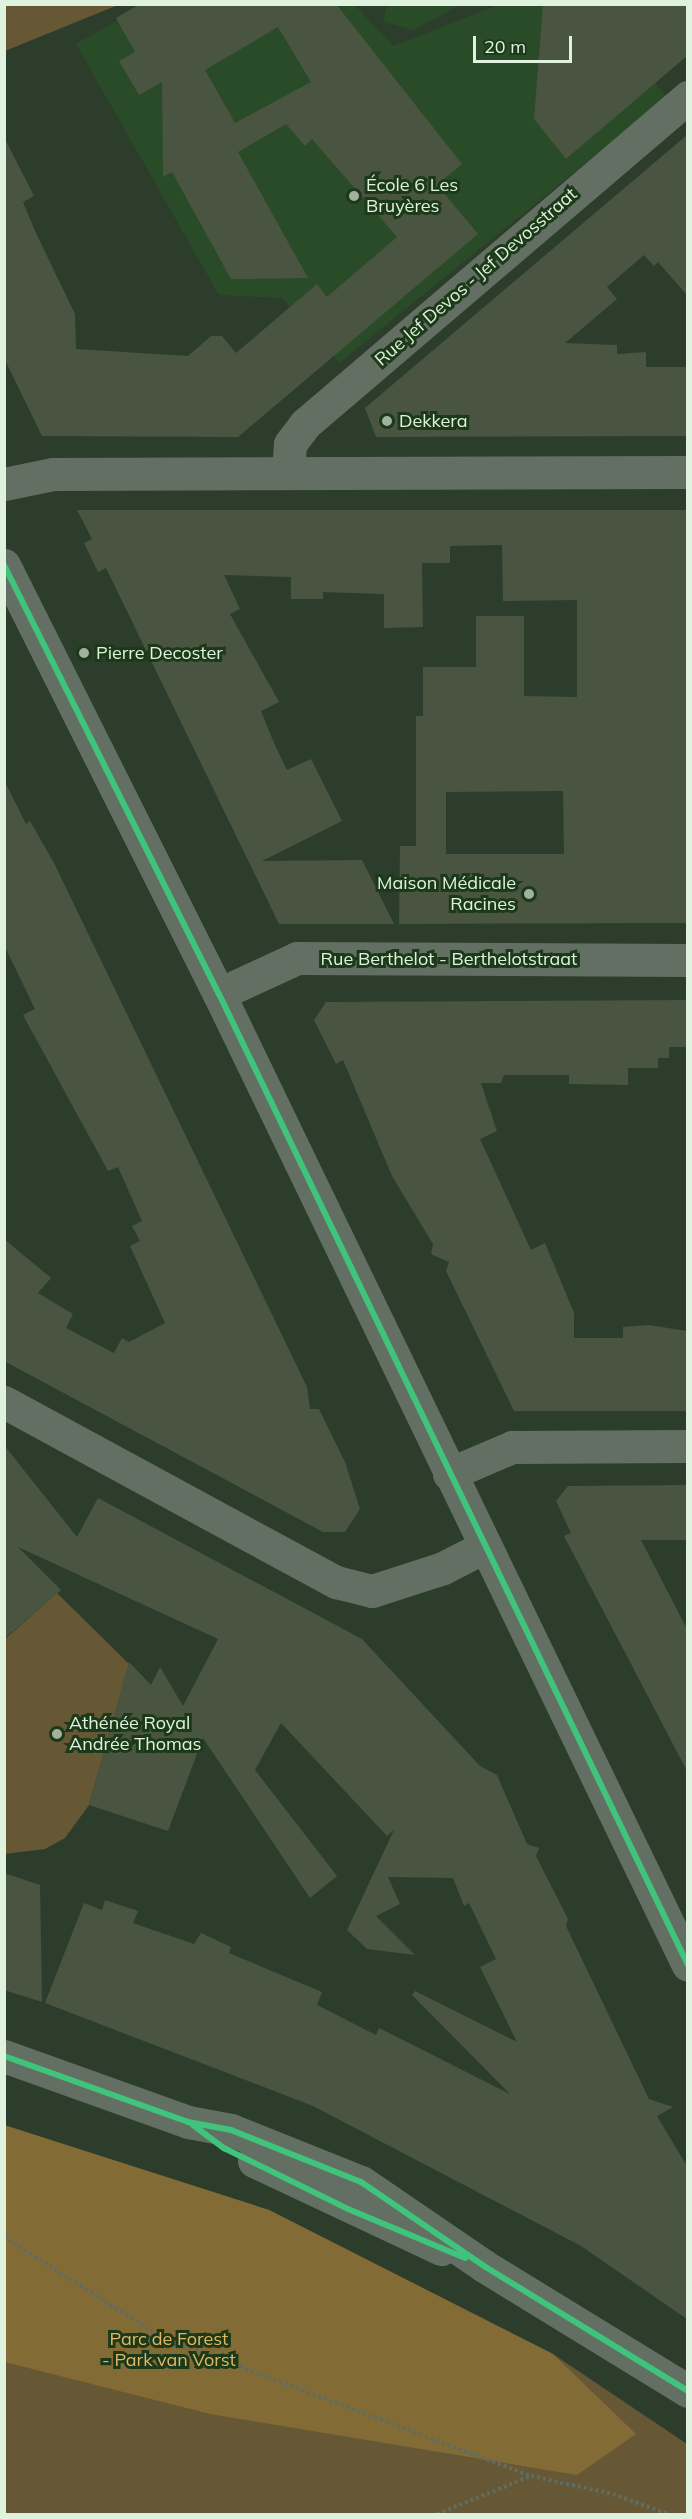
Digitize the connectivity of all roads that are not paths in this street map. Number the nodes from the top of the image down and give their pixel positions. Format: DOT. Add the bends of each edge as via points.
graph roads {
  1 [pos="687,97"];
  2 [pos="288,472"];
  3 [pos="687,472"];
  4 [pos="4,484"];
  5 [pos="4,565"];
  6 [pos="687,960"];
  7 [pos="219,994"];
  8 [pos="4,1402"];
  9 [pos="687,1446"];
  10 [pos="449,1474"];
  11 [pos="484,1546"];
  12 [pos="687,1965"];
  13 [pos="4,2056"];
  14 [pos="681,2393"];
  1 -- 2 [label="street, Rue Jef Devos - Jef Devosstraat" via="305,424 290,444"];
  2 -- 3 [label="street"];
  2 -- 4 [label="street" via="52,474"];
  5 -- 7 [label="street"];
  6 -- 7 [label="street, Rue Berthelot - Berthelotstraat" via="297,958"];
  7 -- 10 [label="street"];
  8 -- 11 [label="street" via="336,1581 372,1591 443,1568"];
  9 -- 10 [label="street" via="512,1446"];
  10 -- 11 [label="street"];
  11 -- 12 [label="street"];
  13 -- 14 [label="street" via="189,2122 231,2130 361,2182"];
}
